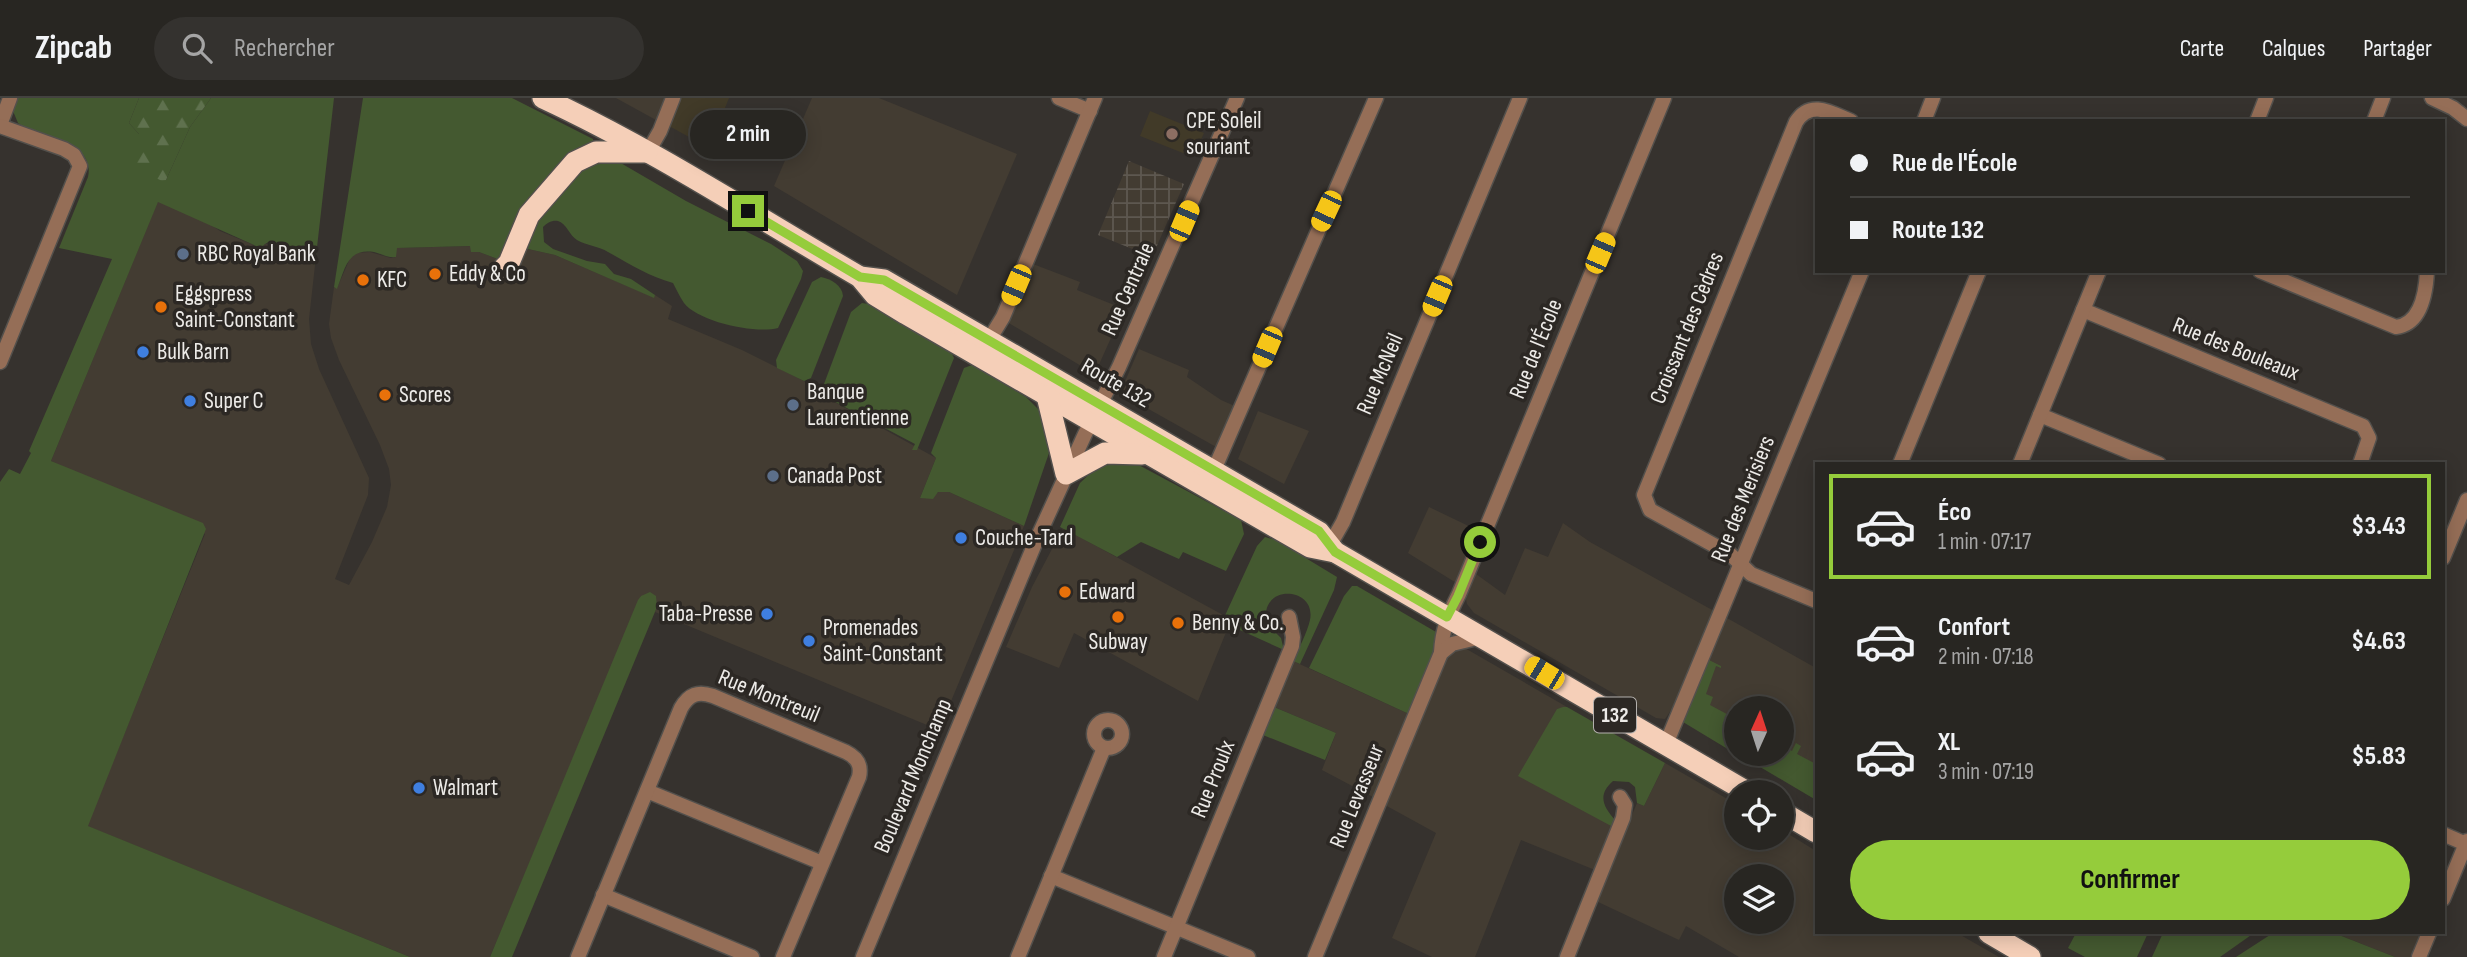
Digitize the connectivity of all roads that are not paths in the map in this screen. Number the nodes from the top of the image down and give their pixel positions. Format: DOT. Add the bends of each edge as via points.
graph roads {
  1 [pos="10,98"];
  2 [pos="543,98"];
  3 [pos="562,98"];
  4 [pos="673,98"];
  5 [pos="1059,98"];
  6 [pos="1237,98"];
  7 [pos="1376,98"];
  8 [pos="1520,98"];
  9 [pos="1664,98"];
  10 [pos="1933,98"];
  11 [pos="2266,98"];
  12 [pos="2383,98"];
  13 [pos="2432,98"];
  14 [pos="1093,104"];
  15 [pos="1846,119"];
  16 [pos="1925,119"];
  17 [pos="2258,119"];
  18 [pos="2375,119"];
  19 [pos="2467,119"];
  20 [pos="0,125"];
  21 [pos="608,128"];
  22 [pos="648,152"];
  23 [pos="504,268"];
  24 [pos="1861,273"];
  25 [pos="1978,273"];
  26 [pos="2098,273"];
  27 [pos="2265,273"];
  28 [pos="2427,273"];
  29 [pos="860,277"];
  30 [pos="2083,310"];
  31 [pos="989,340"];
  32 [pos="0,362"];
  33 [pos="1047,396"];
  34 [pos="1096,412"];
  35 [pos="2040,415"];
  36 [pos="1148,454"];
  37 [pos="1901,462"];
  38 [pos="2021,462"];
  39 [pos="2154,462"];
  40 [pos="2361,462"];
  41 [pos="1214,470"];
  42 [pos="1066,474"];
  43 [pos="2467,500"];
  44 [pos="1331,549"];
  45 [pos="2445,553"];
  46 [pos="1741,566"];
  47 [pos="1815,601"];
  48 [pos="1289,617"];
  49 [pos="1447,617"];
  50 [pos="1481,636"];
  51 [pos="1441,653"];
  52 [pos="1666,744"];
  53 [pos="1104,748"];
  54 [pos="1727,780"];
  55 [pos="647,791"];
  56 [pos="1620,797"];
  57 [pos="1794,819"];
  58 [pos="1815,831"];
  59 [pos="2445,835"];
  60 [pos="2466,843"];
  61 [pos="822,863"];
  62 [pos="1051,876"];
  63 [pos="2445,894"];
  64 [pos="603,895"];
  65 [pos="1176,927"];
  66 [pos="1991,934"];
  67 [pos="2429,934"];
  68 [pos="578,957"];
  69 [pos="752,957"];
  70 [pos="783,957"];
  71 [pos="863,957"];
  72 [pos="1017,957"];
  73 [pos="1164,957"];
  74 [pos="1248,957"];
  75 [pos="1315,957"];
  76 [pos="1567,957"];
  77 [pos="2031,957"];
  78 [pos="2419,957"];
  1 -- 20 [label="street"];
  2 -- 21 [label="highway, Route 132 / 132"];
  3 -- 21 [label="highway, 132"];
  4 -- 22 [label="street"];
  5 -- 14 [label="street"];
  6 -- 34 [label="street, Rue Centrale"];
  7 -- 41 [label="street"];
  8 -- 44 [label="street, Rue McNeil"];
  9 -- 49 [label="street, Rue de l'École"];
  10 -- 16 [label="street"];
  11 -- 17 [label="street"];
  12 -- 18 [label="street"];
  13 -- 19 [label="street"];
  14 -- 31 [label="street" via="1003,317"];
  15 -- 46 [label="street, Croissant des Cèdres" via="1819,108 1806,111 1796,122 1644,495 1656,514 1730,554"];
  20 -- 32 [label="street" via="64,149 80,166"];
  21 -- 22 [label="highway, Route 132 / 132"];
  22 -- 23 [label="highway" via="603,151 575,162 529,215"];
  22 -- 29 [label="highway, Route 132 / 132"];
  24 -- 46 [label="street, Rue des Merisiers"];
  25 -- 37 [label="street"];
  26 -- 30 [label="street"];
  27 -- 28 [label="street" via="2396,327 2410,323 2416,314"];
  29 -- 31 [label="highway, Route 132 / 132" via="884,280"];
  29 -- 33 [label="highway, Route 132 / 132" via="875,295"];
  30 -- 35 [label="street"];
  30 -- 40 [label="street, Rue des Bouleaux" via="2358,424 2368,434"];
  31 -- 34 [label="highway, Route 132 / 132"];
  33 -- 34 [label="highway, Route 132 / 132"];
  33 -- 42 [label="highway"];
  34 -- 36 [label="highway, Route 132 / 132"];
  34 -- 41 [label="highway, Route 132 / 132"];
  34 -- 42 [label="street, Boulevard Monchamp"];
  35 -- 38 [label="street"];
  35 -- 39 [label="street"];
  36 -- 42 [label="highway" via="1105,453"];
  36 -- 44 [label="highway, Route 132 / 132" via="1310,547"];
  41 -- 44 [label="highway, Route 132 / 132" via="1319,531"];
  42 -- 71 [label="street, Boulevard Monchamp"];
  43 -- 45 [label="street"];
  44 -- 49 [label="highway, Route 132 / 132"];
  46 -- 47 [label="street"];
  46 -- 52 [label="street, Rue des Merisiers"];
  48 -- 65 [label="street, Rue Proulx" via="1292,646"];
  49 -- 50 [label="highway, Route 132 / 132"];
  49 -- 51 [label="street, Rue Levasseur"];
  50 -- 51 [label="street" via="1452,644"];
  50 -- 52 [label="highway, Route 132 / 132"];
  51 -- 75 [label="street, Rue Levasseur"];
  52 -- 54 [label="highway, Route 132 / 132"];
  53 -- 62 [label="street"];
  55 -- 61 [label="street"];
  55 -- 61 [label="street, Rue Montreuil" via="685,701 699,693 725,701 846,752 858,762 859,777"];
  55 -- 64 [label="street, Rue Montreuil"];
  56 -- 76 [label="street" via="1625,805 1623,818"];
  57 -- 58 [label="highway"];
  59 -- 60 [label="street"];
  60 -- 63 [label="street"];
  61 -- 70 [label="street, Rue Montreuil"];
  62 -- 65 [label="street"];
  62 -- 72 [label="street"];
  64 -- 68 [label="street, Rue Montreuil"];
  64 -- 69 [label="street"];
  65 -- 73 [label="street, Rue Proulx"];
  65 -- 74 [label="street"];
  66 -- 77 [label="highway"];
  67 -- 78 [label="street"];
}
